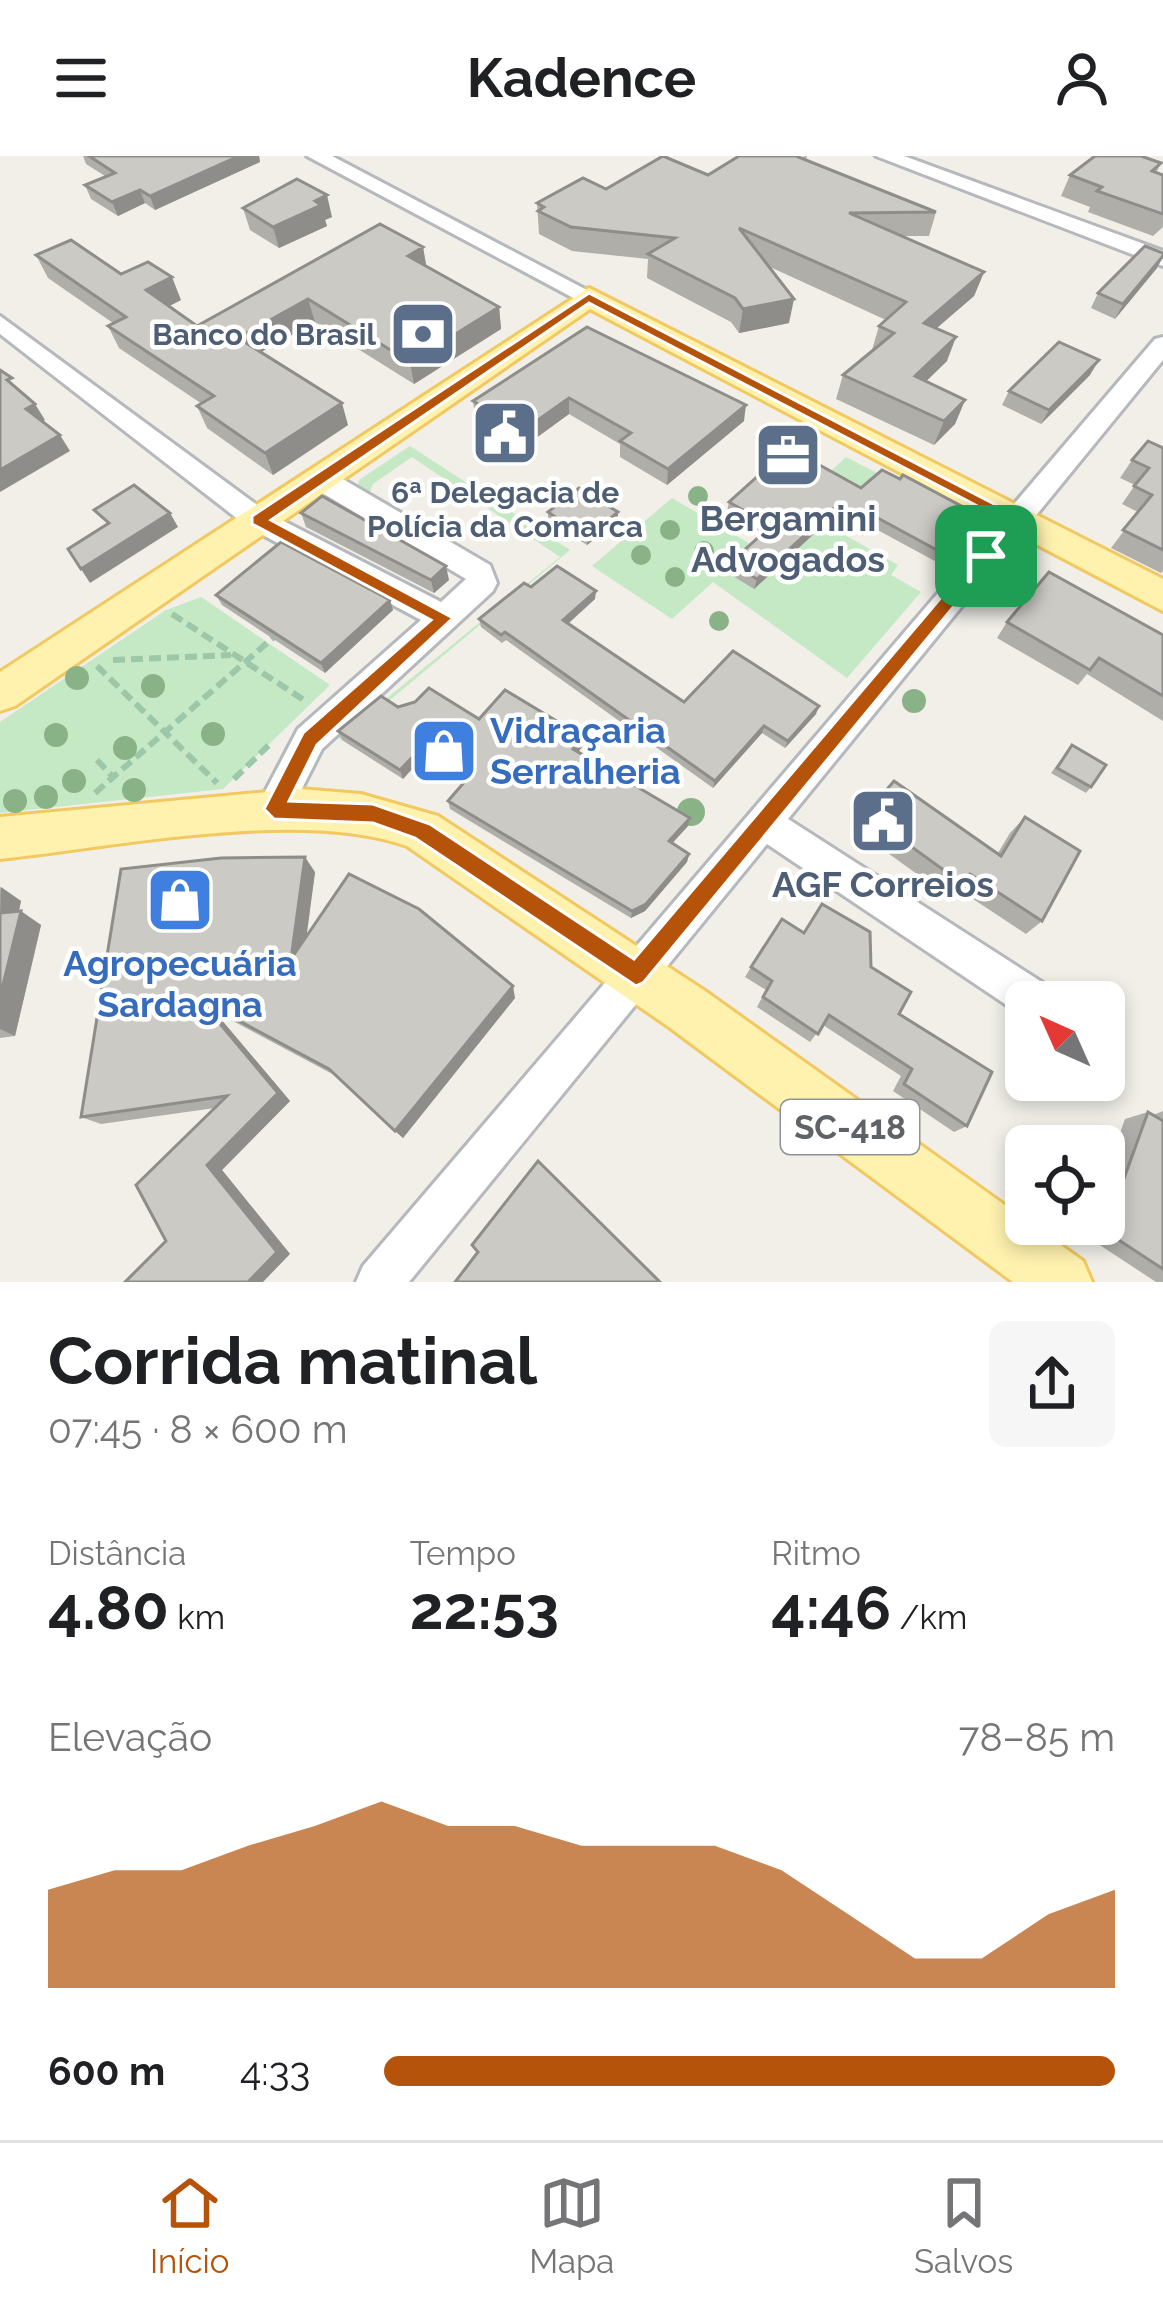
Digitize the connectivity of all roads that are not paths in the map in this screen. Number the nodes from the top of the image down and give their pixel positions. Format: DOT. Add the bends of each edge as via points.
graph roads {
  1 [pos="317,156"];
  2 [pos="886,156"];
  3 [pos="1163,260"];
  4 [pos="589,297"];
  5 [pos="0,323"];
  6 [pos="1163,344"];
  7 [pos="320,478"];
  8 [pos="258,520"];
  9 [pos="1017,520"];
  10 [pos="1163,596"];
  11 [pos="444,618"];
  12 [pos="0,694"];
  13 [pos="274,809"];
  14 [pos="764,822"];
  15 [pos="0,838"];
  16 [pos="636,974"];
  17 [pos="1005,981"];
  18 [pos="379,1282"];
  19 [pos="1062,1282"];
  1 -- 4 [label="street"];
  2 -- 3 [label="street"];
  4 -- 7 [label="main road"];
  4 -- 9 [label="main road"];
  5 -- 8 [label="street"];
  6 -- 9 [label="street"];
  7 -- 8 [label="main road"];
  7 -- 11 [label="street" via="480,573 482,583"];
  8 -- 11 [label="street"];
  8 -- 12 [label="main road"];
  9 -- 10 [label="main road"];
  9 -- 14 [label="street"];
  11 -- 13 [label="street" via="310,739"];
  13 -- 15 [label="main road, SC-418"];
  13 -- 16 [label="main road, SC-418" via="373,813 422,831"];
  14 -- 16 [label="street"];
  14 -- 17 [label="street"];
  16 -- 18 [label="street"];
  16 -- 19 [label="main road, SC-418"];
}
